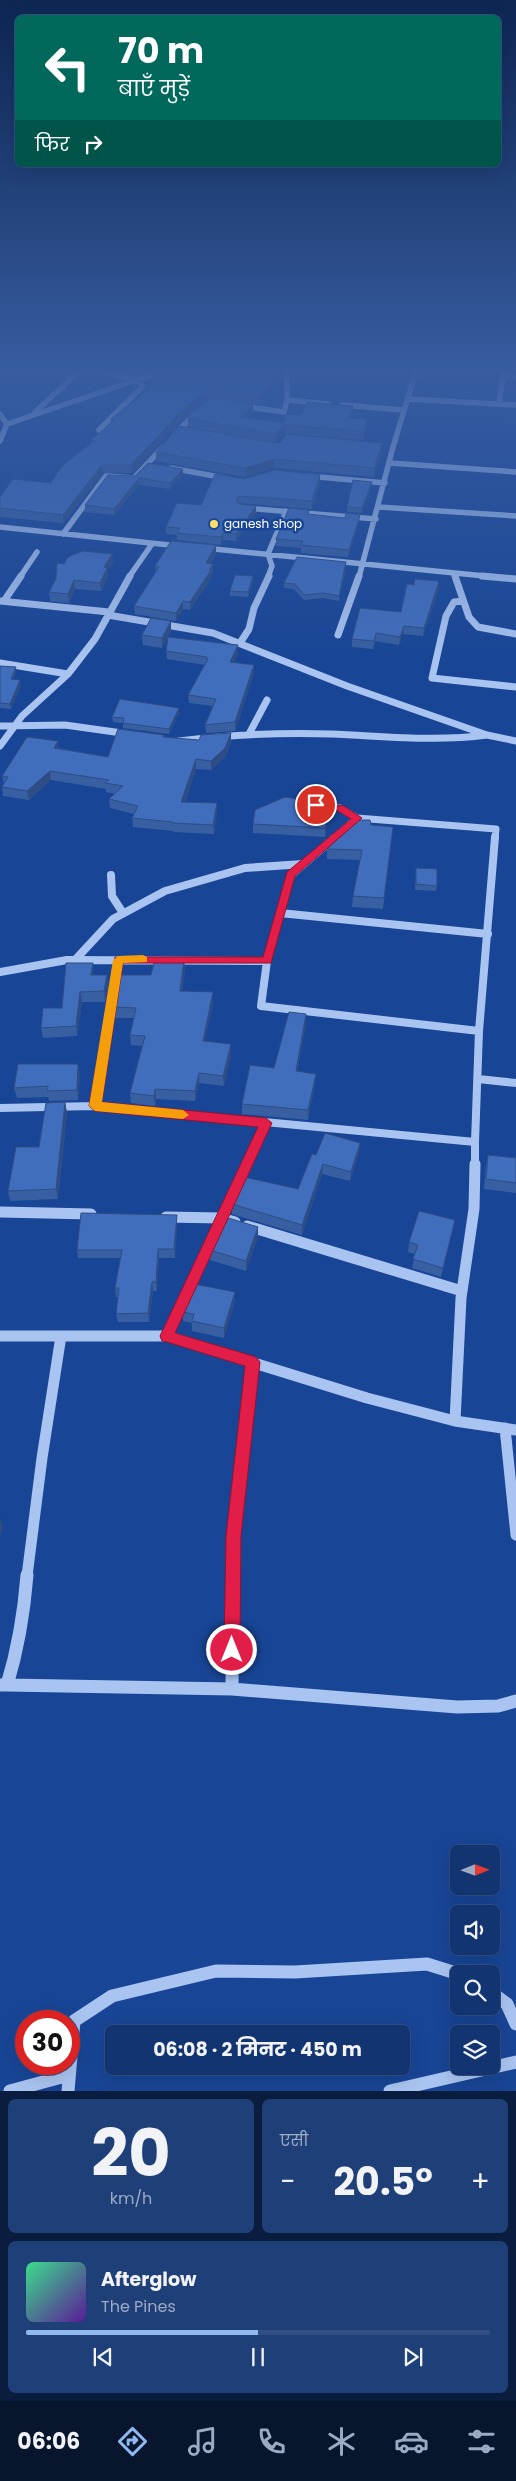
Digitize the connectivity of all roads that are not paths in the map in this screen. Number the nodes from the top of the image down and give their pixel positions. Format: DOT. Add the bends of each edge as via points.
graph roads {
  1 [pos="146,466"];
  2 [pos="389,466"];
  3 [pos="426,466"];
  4 [pos="165,467"];
  5 [pos="516,472"];
  6 [pos="302,476"];
  7 [pos="236,480"];
  8 [pos="385,482"];
  9 [pos="379,507"];
  10 [pos="241,508"];
  11 [pos="286,511"];
  12 [pos="516,516"];
  13 [pos="376,519"];
  14 [pos="0,527"];
  15 [pos="63,534"];
  16 [pos="152,544"];
  17 [pos="191,547"];
  18 [pos="200,548"];
  19 [pos="37,552"];
  20 [pos="268,554"];
  21 [pos="364,564"];
  22 [pos="455,574"];
  23 [pos="516,579"];
  24 [pos="2,601"];
  25 [pos="464,601"];
  26 [pos="109,613"];
  27 [pos="516,634"];
  28 [pos="338,635"];
  29 [pos="240,642"];
  30 [pos="0,663"];
  31 [pos="68,674"];
  32 [pos="516,687"];
  33 [pos="267,700"];
  34 [pos="0,726"];
  35 [pos="14,726"];
  36 [pos="248,734"];
  37 [pos="134,735"];
  38 [pos="487,735"];
  39 [pos="169,740"];
  40 [pos="516,741"];
  41 [pos="0,746"];
  42 [pos="283,801"];
  43 [pos="358,818"];
  44 [pos="303,864"];
  45 [pos="111,875"];
  46 [pos="123,913"];
  47 [pos="280,913"];
  48 [pos="488,934"];
  49 [pos="74,960"];
  50 [pos="118,960"];
  51 [pos="267,960"];
  52 [pos="0,972"];
  53 [pos="479,1031"];
  54 [pos="478,1079"];
  55 [pos="516,1083"];
  56 [pos="95,1106"];
  57 [pos="0,1108"];
  58 [pos="266,1123"];
  59 [pos="475,1142"];
  60 [pos="0,1212"];
  61 [pos="106,1215"];
  62 [pos="154,1216"];
  63 [pos="221,1218"];
  64 [pos="462,1291"];
  65 [pos="0,1336"];
  66 [pos="61,1336"];
  67 [pos="167,1336"];
  68 [pos="253,1362"];
  69 [pos="455,1421"];
  70 [pos="511,1429"];
  71 [pos="516,1535"];
  72 [pos="4,1685"];
  73 [pos="232,1689"];
  74 [pos="516,1701"];
  75 [pos="450,1971"];
  76 [pos="500,1999"];
  77 [pos="80,2017"];
  78 [pos="516,2024"];
  79 [pos="516,2062"];
  80 [pos="69,2075"];
  81 [pos="10,2091"];
  82 [pos="68,2091"];
  83 [pos="390,2091"];
  1 -- 15 [label="street" via="134,478 106,476"];
  2 -- 8 [label="street"];
  3 -- 5 [label="street"];
  4 -- 7 [label="street"];
  6 -- 8 [label="street"];
  8 -- 9 [label="street"];
  9 -- 12 [label="street"];
  9 -- 13 [label="street"];
  10 -- 11 [label="street"];
  11 -- 13 [label="street"];
  11 -- 20 [label="street"];
  13 -- 21 [label="street"];
  14 -- 15 [label="street"];
  15 -- 16 [label="street"];
  16 -- 17 [label="street"];
  16 -- 26 [label="street"];
  18 -- 20 [label="street"];
  19 -- 24 [label="street"];
  20 -- 21 [label="street"];
  20 -- 29 [label="street" via="272,566 254,608 249,629"];
  21 -- 22 [label="street"];
  21 -- 28 [label="street"];
  22 -- 23 [label="street"];
  22 -- 25 [label="street"];
  24 -- 26 [label="street"];
  25 -- 27 [label="street" via="469,617 478,627"];
  25 -- 32 [label="street" via="454,602 446,616 432,678"];
  26 -- 29 [label="street" via="213,633"];
  26 -- 31 [label="street"];
  29 -- 38 [label="street" via="259,653"];
  30 -- 31 [label="street"];
  31 -- 35 [label="street"];
  33 -- 36 [label="street"];
  34 -- 35 [label="street"];
  35 -- 37 [label="street" via="65,726"];
  35 -- 41 [label="street"];
  36 -- 38 [label="street" via="305,733 425,740 461,740"];
  36 -- 39 [label="street"];
  38 -- 40 [label="street"];
  42 -- 43 [label="street" via="340,808"];
  43 -- 44 [label="street"];
  43 -- 48 [label="street" via="496,829"];
  44 -- 46 [label="street" via="244,868 165,891"];
  44 -- 47 [label="street" via="291,874"];
  45 -- 46 [label="street" via="112,896"];
  46 -- 49 [label="street" via="113,919"];
  47 -- 48 [label="street"];
  47 -- 51 [label="street"];
  48 -- 53 [label="street"];
  49 -- 50 [label="street"];
  49 -- 52 [label="street"];
  50 -- 51 [label="street"];
  50 -- 56 [label="street"];
  51 -- 53 [label="street" via="261,1006"];
  53 -- 54 [label="street"];
  54 -- 55 [label="street"];
  54 -- 59 [label="street"];
  56 -- 57 [label="street"];
  56 -- 58 [label="street"];
  58 -- 59 [label="street"];
  58 -- 63 [label="street"];
  59 -- 64 [label="street" via="474,1209"];
  60 -- 61 [label="street"];
  62 -- 63 [label="street"];
  63 -- 64 [label="street"];
  63 -- 67 [label="street"];
  64 -- 69 [label="street"];
  65 -- 66 [label="street"];
  66 -- 67 [label="street"];
  66 -- 72 [label="street" via="39,1472 19,1636 14,1666"];
  67 -- 68 [label="street"];
  68 -- 69 [label="street" via="367,1398"];
  68 -- 73 [label="street" via="233,1536"];
  69 -- 70 [label="street"];
  70 -- 71 [label="street"];
  72 -- 73 [label="street"];
  73 -- 74 [label="street" via="457,1707 498,1706"];
  75 -- 77 [label="street" via="427,1964 295,1972 216,1971 112,1996"];
  76 -- 78 [label="street" via="507,2004"];
  79 -- 83 [label="street"];
  80 -- 81 [label="street"];
  80 -- 82 [label="street"];
}
